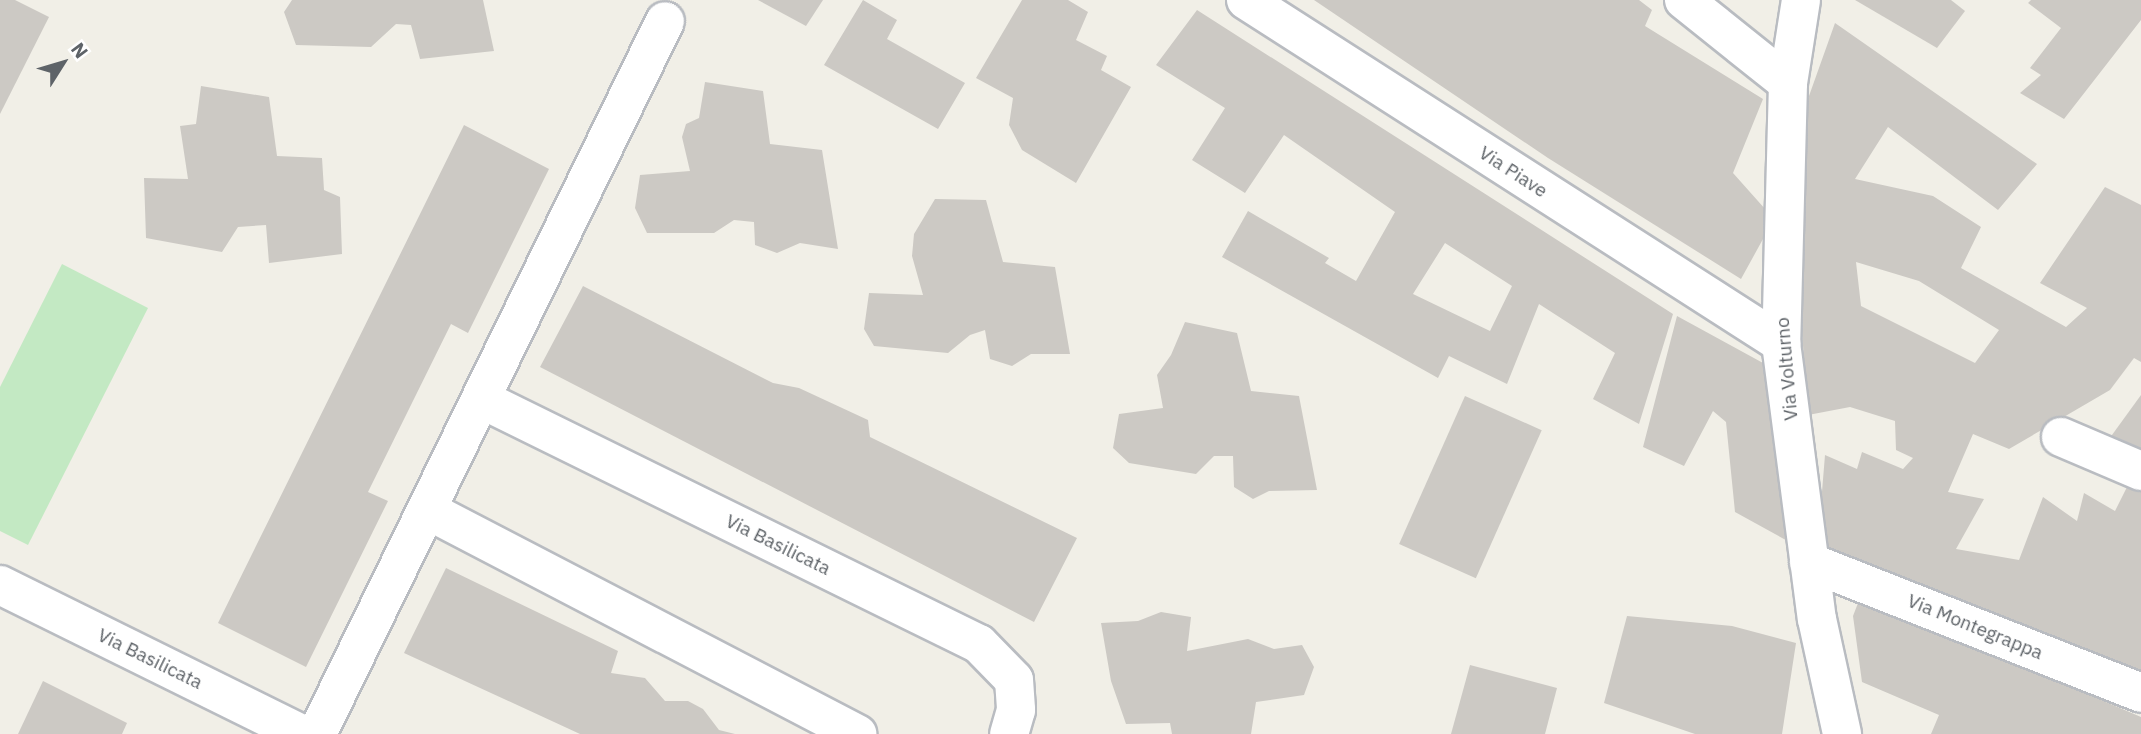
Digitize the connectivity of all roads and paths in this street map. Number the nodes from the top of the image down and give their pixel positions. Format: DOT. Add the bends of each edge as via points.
graph roads {
  1 [pos="1246,0"];
  2 [pos="1684,0"];
  3 [pos="1801,0"];
  4 [pos="665,21"];
  5 [pos="1788,83"];
  6 [pos="1781,343"];
  7 [pos="481,399"];
  8 [pos="2061,438"];
  9 [pos="2141,471"];
  10 [pos="429,512"];
  11 [pos="1810,562"];
  12 [pos="0,585"];
  13 [pos="2141,693"];
  14 [pos="301,734"];
  15 [pos="317,734"];
  16 [pos="858,734"];
  17 [pos="1009,734"];
  18 [pos="1842,734"];
  1 -- 6 [label="street, Via Piave"];
  2 -- 5 [label="street"];
  3 -- 5 [label="street, Via Volturno"];
  4 -- 7 [label="street"];
  5 -- 6 [label="street, Via Volturno"];
  6 -- 11 [label="street, Via Volturno"];
  7 -- 10 [label="street"];
  7 -- 17 [label="street, Via Basilicata" via="979,644 1014,680 1016,710"];
  8 -- 9 [label="street"];
  10 -- 15 [label="street"];
  10 -- 16 [label="street"];
  11 -- 13 [label="street, Via Montegrappa"];
  11 -- 18 [label="street, Via Volturno"];
  12 -- 14 [label="street, Via Basilicata"];
}
